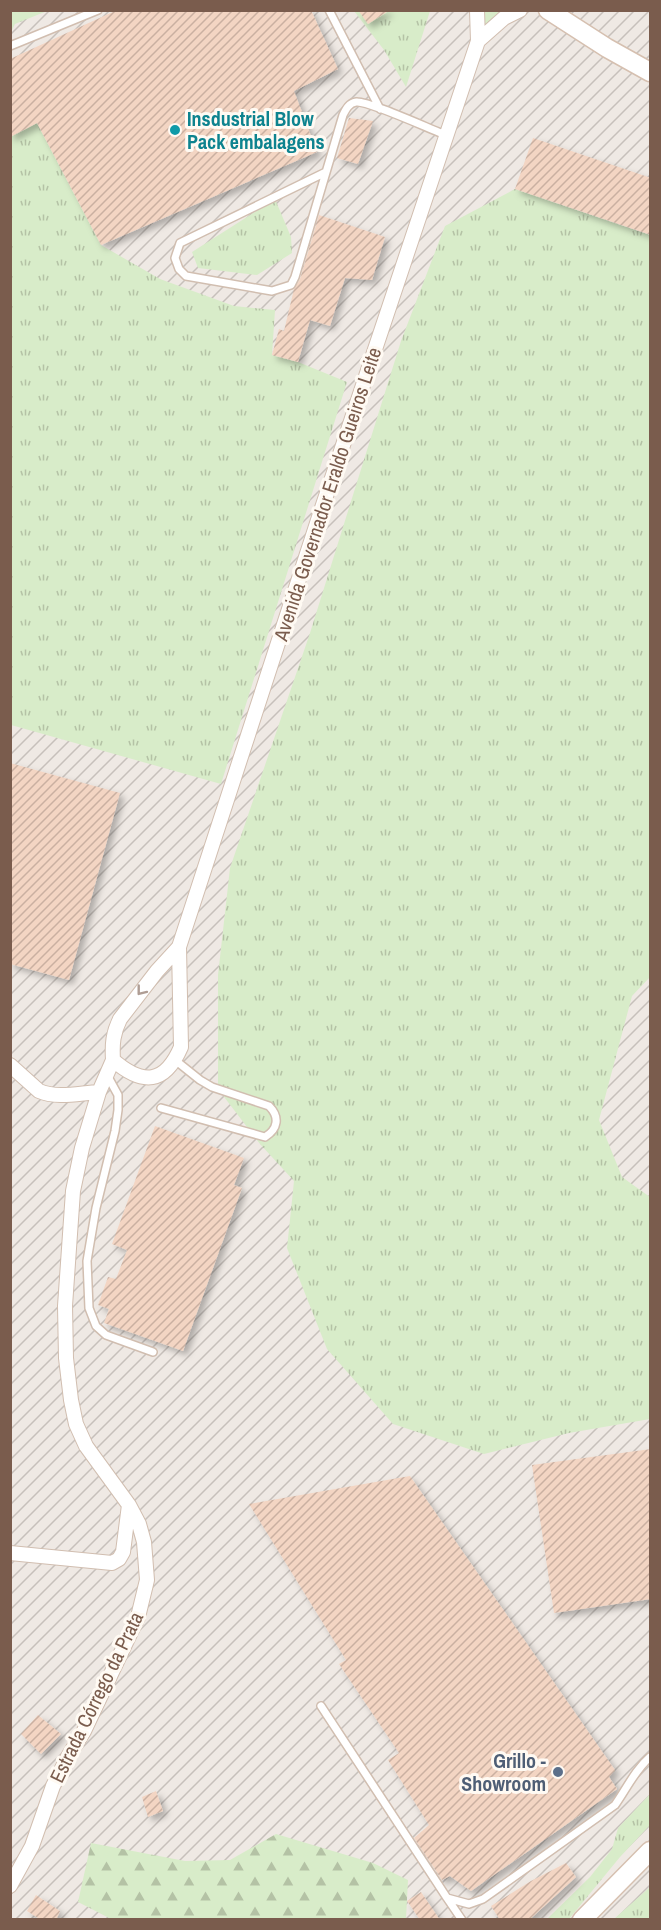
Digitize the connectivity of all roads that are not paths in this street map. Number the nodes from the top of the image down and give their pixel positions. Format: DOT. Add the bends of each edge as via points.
graph roads {
  1 [pos="98,10"];
  2 [pos="329,10"];
  3 [pos="477,10"];
  4 [pos="520,10"];
  5 [pos="548,10"];
  6 [pos="478,41"];
  7 [pos="10,46"];
  8 [pos="651,72"];
  9 [pos="380,109"];
  10 [pos="446,135"];
  11 [pos="326,172"];
  12 [pos="179,947"];
  13 [pos="113,1059"];
  14 [pos="175,1060"];
  15 [pos="10,1065"];
  16 [pos="107,1075"];
  17 [pos="99,1092"];
  18 [pos="161,1108"];
  19 [pos="153,1352"];
  20 [pos="129,1505"];
  21 [pos="10,1553"];
  22 [pos="321,1706"];
  23 [pos="651,1757"];
  24 [pos="651,1851"];
  25 [pos="10,1886"];
  26 [pos="447,1898"];
  27 [pos="462,1920"];
  28 [pos="582,1920"];
  1 -- 7 [label="lane"];
  2 -- 9 [label="lane"];
  3 -- 6 [label="street, Avenida Governador Eraldo Gueiros Leite"];
  4 -- 6 [label="street, Avenida Governador Eraldo Gueiros Leite" via="504,18"];
  5 -- 8 [label="street"];
  6 -- 10 [label="street, Avenida Governador Eraldo Gueiros Leite"];
  9 -- 10 [label="lane"];
  9 -- 11 [label="lane" via="359,102 348,107 342,115"];
  10 -- 12 [label="street, Avenida Governador Eraldo Gueiros Leite"];
  11 -- 11 [label="lane" via="291,285 272,291 186,276 179,268 175,258 180,243"];
  12 -- 13 [label="street, Avenida Governador Eraldo Gueiros Leite, one-way" via="120,1019 114,1035"];
  12 -- 14 [label="street, Avenida Governador Eraldo Gueiros Leite" via="182,1047"];
  13 -- 14 [label="street" via="127,1072 141,1077 167,1071"];
  13 -- 16 [label="street, Estrada Córrego da Prata"];
  14 -- 18 [label="lane" via="212,1087 269,1106 275,1112 275,1126 265,1137"];
  15 -- 17 [label="street" via="45,1093"];
  16 -- 17 [label="street, Estrada Córrego da Prata"];
  16 -- 19 [label="lane" via="118,1095 118,1110 87,1261 89,1308 96,1326 106,1335"];
  17 -- 20 [label="street, Estrada Córrego da Prata" via="73,1191 65,1306 66,1358 76,1424 86,1446"];
  20 -- 21 [label="street" via="123,1552 112,1563"];
  20 -- 25 [label="street, Estrada Córrego da Prata" via="139,1524 146,1564 147,1580 138,1617 53,1786 32,1846"];
  22 -- 26 [label="lane"];
  23 -- 26 [label="lane" via="641,1764 615,1805 483,1899 469,1904"];
  24 -- 28 [label="street"];
  26 -- 27 [label="lane"];
}
